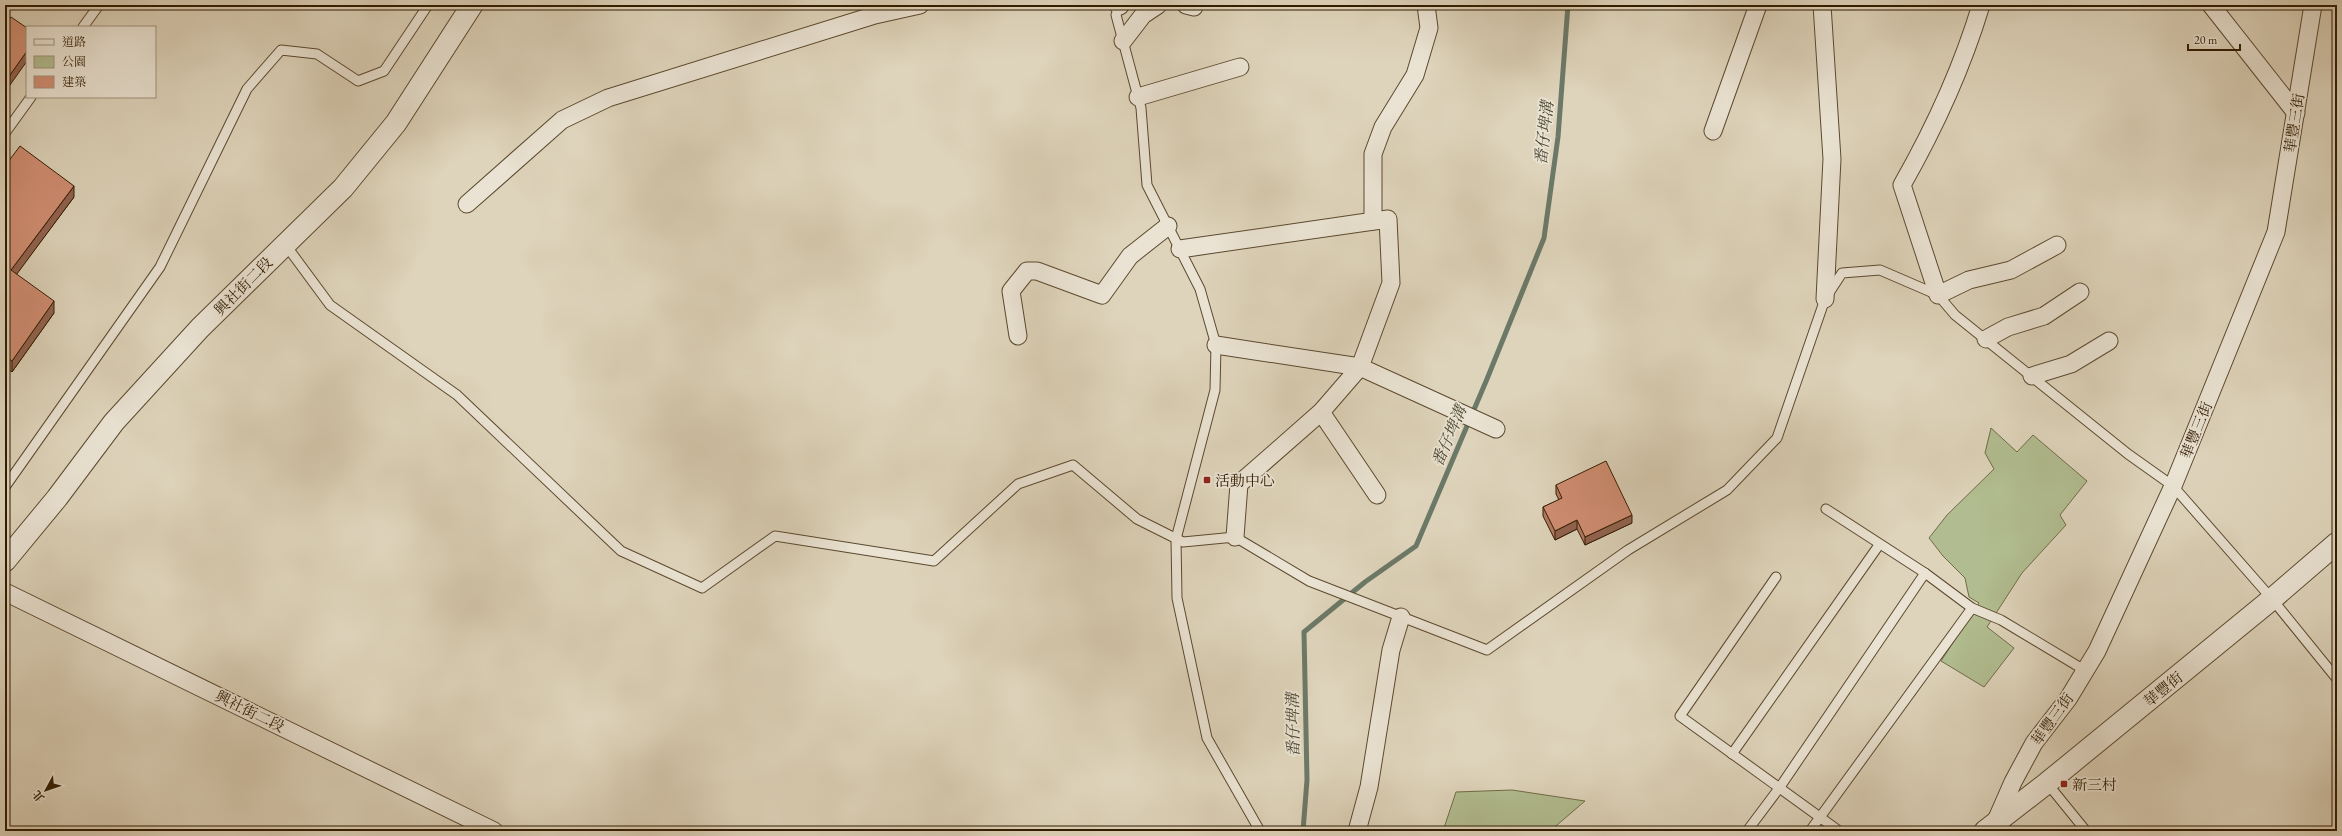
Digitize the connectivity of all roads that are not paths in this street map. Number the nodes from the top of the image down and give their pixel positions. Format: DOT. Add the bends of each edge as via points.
graph roads {
  1 [pos="99,5"];
  2 [pos="428,5"];
  3 [pos="472,5"];
  4 [pos="920,5"];
  5 [pos="1119,5"];
  6 [pos="1158,5"];
  7 [pos="1426,5"];
  8 [pos="1758,5"];
  9 [pos="1822,5"];
  10 [pos="1981,5"];
  11 [pos="2211,5"];
  12 [pos="2313,5"];
  13 [pos="84,26"];
  14 [pos="1123,41"];
  15 [pos="1240,67"];
  16 [pos="1138,97"];
  17 [pos="31,98"];
  18 [pos="2296,113"];
  19 [pos="1713,131"];
  20 [pos="5,133"];
  21 [pos="467,204"];
  22 [pos="1373,221"];
  23 [pos="1168,226"];
  24 [pos="285,244"];
  25 [pos="2056,245"];
  26 [pos="1180,250"];
  27 [pos="2080,292"];
  28 [pos="1938,295"];
  29 [pos="1825,299"];
  30 [pos="1018,336"];
  31 [pos="1986,339"];
  32 [pos="2109,341"];
  33 [pos="1216,345"];
  34 [pos="1360,367"];
  35 [pos="2032,376"];
  36 [pos="1321,412"];
  37 [pos="1496,429"];
  38 [pos="2173,486"];
  39 [pos="5,487"];
  40 [pos="1377,495"];
  41 [pos="1826,509"];
  42 [pos="1235,537"];
  43 [pos="1176,539"];
  44 [pos="2337,543"];
  45 [pos="1879,545"];
  46 [pos="5,561"];
  47 [pos="1925,573"];
  48 [pos="1776,577"];
  49 [pos="5,592"];
  50 [pos="2272,599"];
  51 [pos="1972,608"];
  52 [pos="1402,617"];
  53 [pos="2086,671"];
  54 [pos="2337,679"];
  55 [pos="1732,754"];
  56 [pos="2047,784"];
  57 [pos="1780,787"];
  58 [pos="1820,817"];
  59 [pos="1990,827"];
  60 [pos="494,831"];
  61 [pos="1260,831"];
  62 [pos="1357,831"];
  63 [pos="1747,831"];
  64 [pos="1810,831"];
  65 [pos="1839,831"];
  66 [pos="2086,831"];
  1 -- 13 [label="lane"];
  2 -- 39 [label="lane" via="384,71 358,81 317,54 281,50 247,89 160,267"];
  3 -- 24 [label="street, 興社街二段" via="396,123 343,188"];
  4 -- 21 [label="street" via="875,15 608,98 562,120"];
  5 -- 14 [label="lane" via="1116,15"];
  6 -- 14 [label="street" via="1143,15"];
  7 -- 22 [label="street" via="1429,28 1415,75 1383,127 1373,154"];
  8 -- 19 [label="street"];
  9 -- 29 [label="street" via="1832,159"];
  10 -- 28 [label="street" via="1970,43 1934,129 1902,185"];
  11 -- 18 [label="street"];
  12 -- 18 [label="street, 華豐三街"];
  14 -- 16 [label="lane"];
  15 -- 16 [label="street"];
  16 -- 23 [label="lane" via="1147,185"];
  17 -- 20 [label="lane"];
  18 -- 38 [label="street, 華豐三街" via="2276,232"];
  22 -- 26 [label="street"];
  22 -- 34 [label="street" via="1388,219 1391,284"];
  23 -- 26 [label="lane"];
  23 -- 30 [label="street" via="1130,256 1102,295 1037,271 1027,271 1011,291"];
  24 -- 43 [label="lane" via="330,305 457,395 621,551 702,588 775,536 934,561 1018,484 1073,465 1137,519"];
  24 -- 46 [label="street, 興社街二段" via="200,328 114,422 57,498"];
  25 -- 28 [label="street" via="2011,270 1969,280"];
  26 -- 33 [label="lane" via="1200,289"];
  27 -- 31 [label="street" via="2044,316 2008,327"];
  28 -- 29 [label="lane" via="1880,270 1842,273"];
  28 -- 31 [label="lane" via="1955,315"];
  29 -- 52 [label="lane" via="1777,438 1727,490 1628,550 1487,650"];
  31 -- 35 [label="lane"];
  32 -- 35 [label="street" via="2071,364"];
  33 -- 34 [label="street"];
  33 -- 43 [label="lane" via="1215,390"];
  34 -- 36 [label="street"];
  34 -- 37 [label="street"];
  35 -- 38 [label="lane" via="2128,454"];
  36 -- 40 [label="street"];
  36 -- 42 [label="street" via="1239,484"];
  38 -- 50 [label="lane"];
  38 -- 53 [label="street, 華豐三街"];
  41 -- 45 [label="lane"];
  42 -- 43 [label="lane" via="1183,542"];
  42 -- 52 [label="lane" via="1309,582"];
  43 -- 61 [label="lane" via="1177,598 1207,738"];
  44 -- 50 [label="street, 華豐街"];
  45 -- 47 [label="lane"];
  45 -- 55 [label="lane"];
  47 -- 51 [label="lane"];
  47 -- 57 [label="lane"];
  48 -- 55 [label="lane" via="1680,716"];
  49 -- 60 [label="street, 興社街二段"];
  50 -- 54 [label="lane"];
  50 -- 56 [label="street, 華豐街"];
  51 -- 53 [label="lane" via="2001,620"];
  51 -- 58 [label="lane"];
  52 -- 62 [label="street" via="1391,650 1369,787"];
  53 -- 59 [label="street, 華豐三街" via="2034,743"];
  55 -- 57 [label="lane"];
  56 -- 59 [label="street, 華豐街"];
  56 -- 66 [label="lane"];
  57 -- 58 [label="lane"];
  57 -- 63 [label="lane"];
  58 -- 64 [label="lane"];
  58 -- 65 [label="lane"];
}
